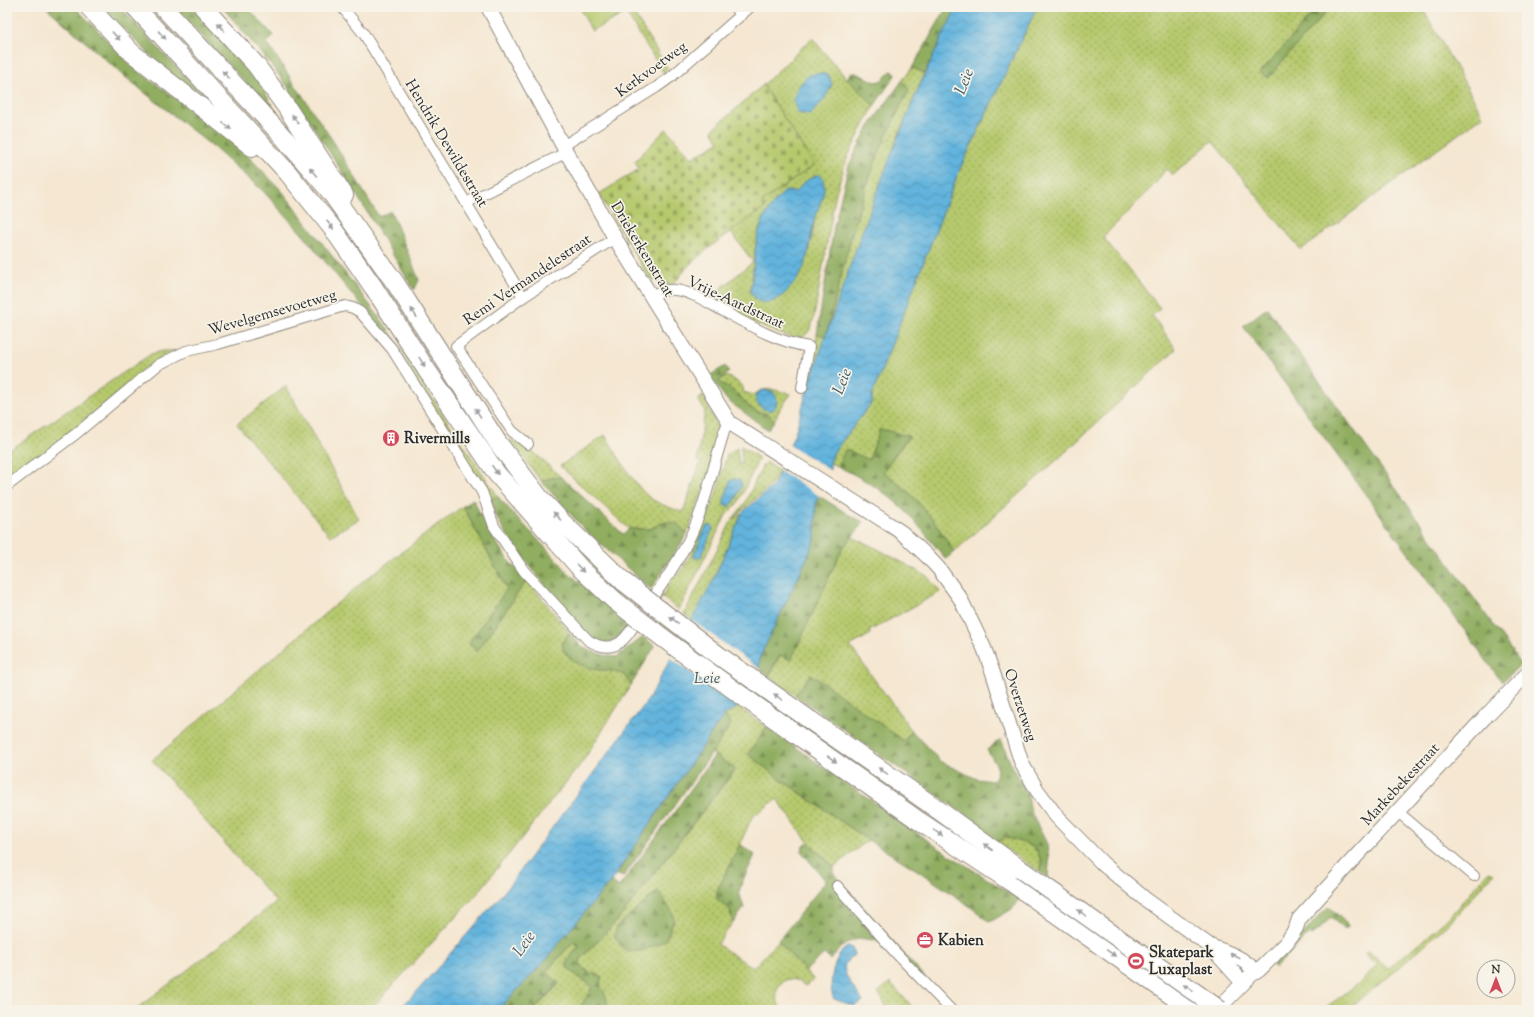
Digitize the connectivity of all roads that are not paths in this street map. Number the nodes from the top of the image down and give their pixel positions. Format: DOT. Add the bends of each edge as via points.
graph roads {
  1 [pos="89,7"];
  2 [pos="135,7"];
  3 [pos="163,7"];
  4 [pos="203,7"];
  5 [pos="342,7"];
  6 [pos="488,7"];
  7 [pos="734,7"];
  8 [pos="750,7"];
  9 [pos="742,15"];
  10 [pos="565,149"];
  11 [pos="288,173"];
  12 [pos="466,203"];
  13 [pos="345,213"];
  14 [pos="615,238"];
  15 [pos="651,296"];
  16 [pos="523,297"];
  17 [pos="802,388"];
  18 [pos="730,423"];
  19 [pos="528,444"];
  20 [pos="809,472"];
  21 [pos="7,486"];
  22 [pos="1527,674"];
  23 [pos="1398,812"];
  24 [pos="1015,876"];
  25 [pos="1474,876"];
  26 [pos="837,886"];
  27 [pos="1250,974"];
  28 [pos="951,1010"];
  29 [pos="1192,1010"];
  30 [pos="1218,1010"];
  1 -- 11 [label="highway, one-way" via="131,52 257,152"];
  2 -- 11 [label="highway, one-way"];
  13 -- 3 [label="highway, one-way" via="329,190 285,139"];
  13 -- 4 [label="highway, one-way" via="346,199 287,108 256,65"];
  5 -- 12 [label="street, Hendrik Dewildestraat" via="364,34"];
  6 -- 10 [label="street, Driekerkenstraat"];
  7 -- 9 [label="street"];
  8 -- 9 [label="street, Kerkvoetweg"];
  9 -- 10 [label="street, Kerkvoetweg" via="671,77"];
  10 -- 12 [label="street, Kerkvoetweg"];
  10 -- 14 [label="street, Driekerkenstraat"];
  11 -- 24 [label="highway, one-way, bridge" via="333,229 374,288 497,474 580,568 614,600 706,672 919,821"];
  12 -- 16 [label="street, Hendrik Dewildestraat"];
  24 -- 13 [label="highway, one-way, bridge" via="933,806 718,655 624,582 597,557 539,497 498,442 396,284"];
  14 -- 15 [label="street, Driekerkenstraat"];
  14 -- 16 [label="street, Remi Vermandelestraat"];
  15 -- 17 [label="street, Vrije-Aardstraat" via="663,290 676,290 698,298 758,331 790,344 809,347"];
  15 -- 18 [label="street, Driekerkenstraat"];
  16 -- 19 [label="street, Remi Vermandelestraat" via="456,346 512,431"];
  18 -- 20 [label="street, Driekerkenstraat"];
  18 -- 21 [label="street, Wevelgemsevoetweg" via="724,432 709,486 687,545 630,633 619,643 608,647 596,645 588,640 524,571 494,526 482,492 392,349 360,312 353,308 345,306 186,351 158,365 77,433"];
  20 -- 27 [label="street, Overzetweg" via="901,532 939,569 960,598 991,667 1022,764 1057,817 1103,864 1145,899"];
  22 -- 23 [label="street, Markebekestraat"];
  23 -- 25 [label="street"];
  23 -- 27 [label="street, Markebekestraat" via="1299,919 1287,942"];
  24 -- 29 [label="highway, one-way"];
  30 -- 24 [label="highway, one-way, bridge"];
  26 -- 28 [label="street"];
  27 -- 30 [label="street, Markebekestraat"];
}
